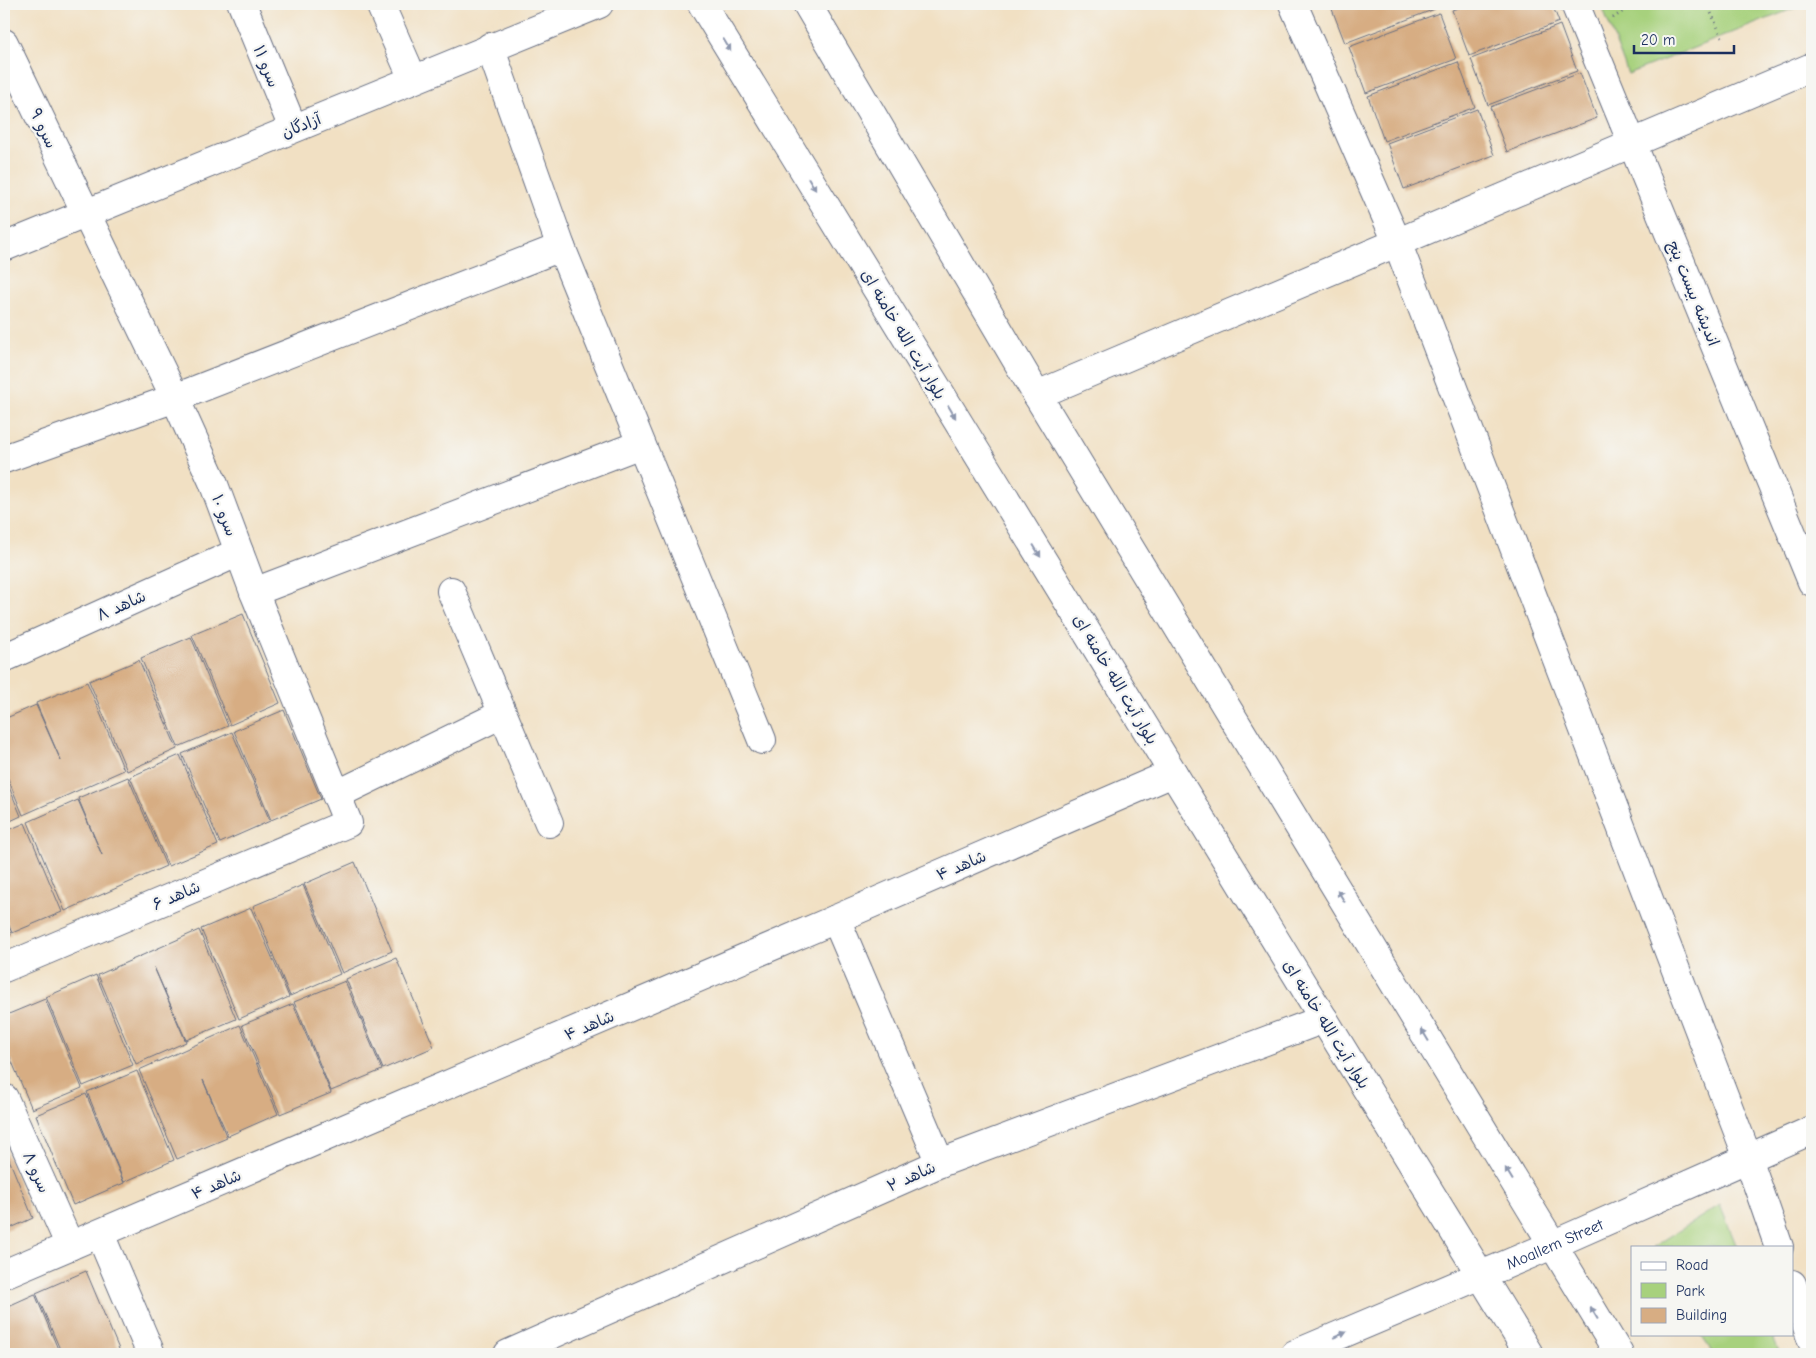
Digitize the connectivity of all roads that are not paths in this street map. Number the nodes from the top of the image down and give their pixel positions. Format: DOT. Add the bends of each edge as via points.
graph roads {
  1 [pos="242,4"];
  2 [pos="380,4"];
  3 [pos="598,4"];
  4 [pos="702,4"];
  5 [pos="807,4"];
  6 [pos="1293,4"];
  7 [pos="1575,4"];
  8 [pos="4,43"];
  9 [pos="490,47"];
  10 [pos="1812,67"];
  11 [pos="413,79"];
  12 [pos="293,128"];
  13 [pos="1632,143"];
  14 [pos="84,214"];
  15 [pos="1397,242"];
  16 [pos="4,247"];
  17 [pos="561,247"];
  18 [pos="1037,395"];
  19 [pos="175,398"];
  20 [pos="641,444"];
  21 [pos="4,459"];
  22 [pos="239,552"];
  23 [pos="1812,582"];
  24 [pos="451,591"];
  25 [pos="254,592"];
  26 [pos="4,658"];
  27 [pos="502,714"];
  28 [pos="762,740"];
  29 [pos="1173,773"];
  30 [pos="336,795"];
  31 [pos="348,823"];
  32 [pos="549,823"];
  33 [pos="836,919"];
  34 [pos="4,968"];
  35 [pos="1324,1019"];
  36 [pos="4,1098"];
  37 [pos="1812,1130"];
  38 [pos="1748,1158"];
  39 [pos="940,1163"];
  40 [pos="100,1234"];
  41 [pos="1552,1245"];
  42 [pos="70,1246"];
  43 [pos="1779,1246"];
  44 [pos="4,1274"];
  45 [pos="1481,1275"];
  46 [pos="1794,1290"];
  47 [pos="1812,1341"];
  48 [pos="151,1354"];
  49 [pos="508,1354"];
  50 [pos="1295,1354"];
  51 [pos="1529,1354"];
  52 [pos="1619,1354"];
  1 -- 12 [label="street, سرو ۱۱"];
  2 -- 11 [label="street"];
  3 -- 9 [label="street, آزادگان"];
  4 -- 29 [label="street, بلوار آیت الله خامنه ای, one-way"];
  5 -- 18 [label="street"];
  6 -- 15 [label="street"];
  7 -- 13 [label="street, اندیشه بیست پنج"];
  8 -- 14 [label="street, سرو ۹"];
  9 -- 11 [label="street, آزادگان"];
  9 -- 17 [label="street"];
  10 -- 13 [label="street"];
  11 -- 12 [label="street, آزادگان"];
  12 -- 14 [label="street, آزادگان"];
  13 -- 15 [label="street"];
  13 -- 23 [label="street, اندیشه بیست پنج"];
  14 -- 16 [label="street, آزادگان"];
  14 -- 19 [label="street, سرو ۱۰"];
  15 -- 18 [label="street"];
  15 -- 38 [label="street"];
  17 -- 19 [label="street"];
  17 -- 20 [label="street"];
  41 -- 18 [label="street, one-way"];
  19 -- 21 [label="street"];
  19 -- 22 [label="street, سرو ۱۰"];
  20 -- 25 [label="street"];
  20 -- 28 [label="street"];
  22 -- 25 [label="street, سرو ۱۰"];
  22 -- 26 [label="street, شاهد ۸"];
  24 -- 27 [label="street"];
  25 -- 30 [label="street, سرو ۱۰"];
  27 -- 30 [label="street"];
  27 -- 32 [label="street"];
  29 -- 33 [label="street, شاهد ۴"];
  29 -- 35 [label="street, بلوار آیت الله خامنه ای"];
  30 -- 31 [label="street, سرو ۱۰"];
  31 -- 34 [label="street, شاهد ۶"];
  33 -- 39 [label="street"];
  33 -- 40 [label="street, شاهد ۴"];
  35 -- 39 [label="street, شاهد ۲"];
  35 -- 45 [label="street, بلوار آیت الله خامنه ای"];
  36 -- 42 [label="street, سرو ۸"];
  37 -- 38 [label="street, Moallem Street"];
  38 -- 41 [label="street, Moallem Street"];
  38 -- 43 [label="street"];
  39 -- 49 [label="street, شاهد ۲"];
  40 -- 42 [label="street, شاهد ۴"];
  40 -- 48 [label="street"];
  41 -- 45 [label="street, Moallem Street"];
  52 -- 41 [label="street, one-way"];
  42 -- 44 [label="street, شاهد ۴"];
  50 -- 45 [label="street, Moallem Street, one-way"];
  45 -- 51 [label="street, بلوار آیت الله خامنه ای"];
  46 -- 47 [label="street"];
}
